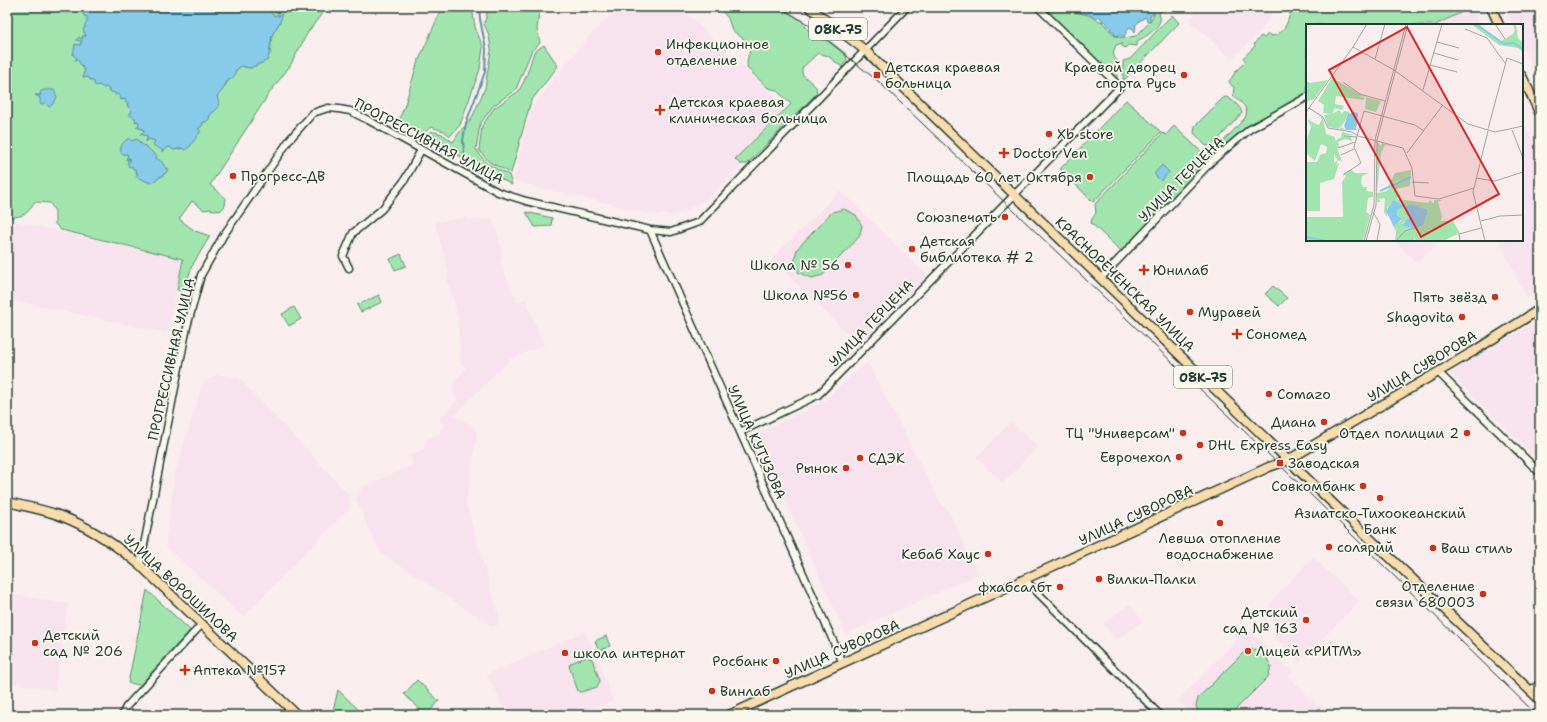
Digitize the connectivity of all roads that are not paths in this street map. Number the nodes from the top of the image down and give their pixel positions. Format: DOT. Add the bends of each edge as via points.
graph roads {
  1 [pos="809,7"];
  2 [pos="907,7"];
  3 [pos="1038,7"];
  4 [pos="1491,7"];
  5 [pos="1499,24"];
  6 [pos="866,51"];
  7 [pos="1523,78"];
  8 [pos="1306,98"];
  9 [pos="1540,114"];
  10 [pos="421,150"];
  11 [pos="1014,195"];
  12 [pos="650,230"];
  13 [pos="349,268"];
  14 [pos="1102,278"];
  15 [pos="1540,309"];
  16 [pos="1438,372"];
  17 [pos="740,432"];
  18 [pos="1288,460"];
  19 [pos="1540,473"];
  20 [pos="7,502"];
  21 [pos="140,565"];
  22 [pos="1025,580"];
  23 [pos="202,624"];
  24 [pos="843,664"];
  25 [pos="1540,684"];
  26 [pos="1530,690"];
  27 [pos="1540,700"];
  28 [pos="122,715"];
  29 [pos="297,715"];
  30 [pos="729,715"];
  31 [pos="1160,715"];
  1 -- 6 [label="main road, КРАСНОРЕЧЕНСКАЯ УЛИЦА / 08К-75"];
  2 -- 6 [label="street, ПРОГРЕССИВНАЯ УЛИЦА"];
  3 -- 11 [label="street, УЛИЦА ГЕРЦЕНА" via="1120,87"];
  4 -- 5 [label="main road"];
  6 -- 11 [label="main road, КРАСНОРЕЧЕНСКАЯ УЛИЦА / 08К-75"];
  6 -- 12 [label="street, ПРОГРЕССИВНАЯ УЛИЦА" via="699,222 671,232"];
  7 -- 9 [label="main road"];
  8 -- 14 [label="street, УЛИЦА ГЕРЦЕНА" via="1250,129 1213,160"];
  10 -- 12 [label="street, ПРОГРЕССИВНАЯ УЛИЦА" via="514,198"];
  10 -- 13 [label="street" via="404,181 382,208 353,233 343,256"];
  10 -- 21 [label="street, ПРОГРЕССИВНАЯ УЛИЦА" via="350,111 328,108 313,113 290,139 223,236 201,275 190,313"];
  11 -- 14 [label="main road, КРАСНОРЕЧЕНСКАЯ УЛИЦА / 08К-75"];
  11 -- 17 [label="street, УЛИЦА ГЕРЦЕНА" via="818,395"];
  12 -- 17 [label="street, УЛИЦА КУТУЗОВА"];
  14 -- 18 [label="main road, КРАСНОРЕЧЕНСКАЯ УЛИЦА / 08К-75"];
  15 -- 16 [label="main road, УЛИЦА СУВОРОВА"];
  16 -- 18 [label="main road, УЛИЦА СУВОРОВА"];
  16 -- 19 [label="street"];
  17 -- 24 [label="street, УЛИЦА КУТУЗОВА"];
  18 -- 22 [label="main road, УЛИЦА СУВОРОВА"];
  18 -- 26 [label="main road, КРАСНОРЕЧЕНСКАЯ УЛИЦА / 08К-75"];
  20 -- 21 [label="main road, УЛИЦА ВОРОШИЛОВА" via="74,521 115,544"];
  21 -- 23 [label="main road, УЛИЦА ВОРОШИЛОВА"];
  22 -- 24 [label="main road, УЛИЦА СУВОРОВА"];
  22 -- 31 [label="street"];
  23 -- 28 [label="street" via="126,707"];
  23 -- 29 [label="main road, УЛИЦА ВОРОШИЛОВА"];
  24 -- 30 [label="main road, УЛИЦА СУВОРОВА"];
  25 -- 26 [label="street"];
  26 -- 27 [label="main road, КРАСНОРЕЧЕНСКАЯ УЛИЦА / 08К-75"];
}
